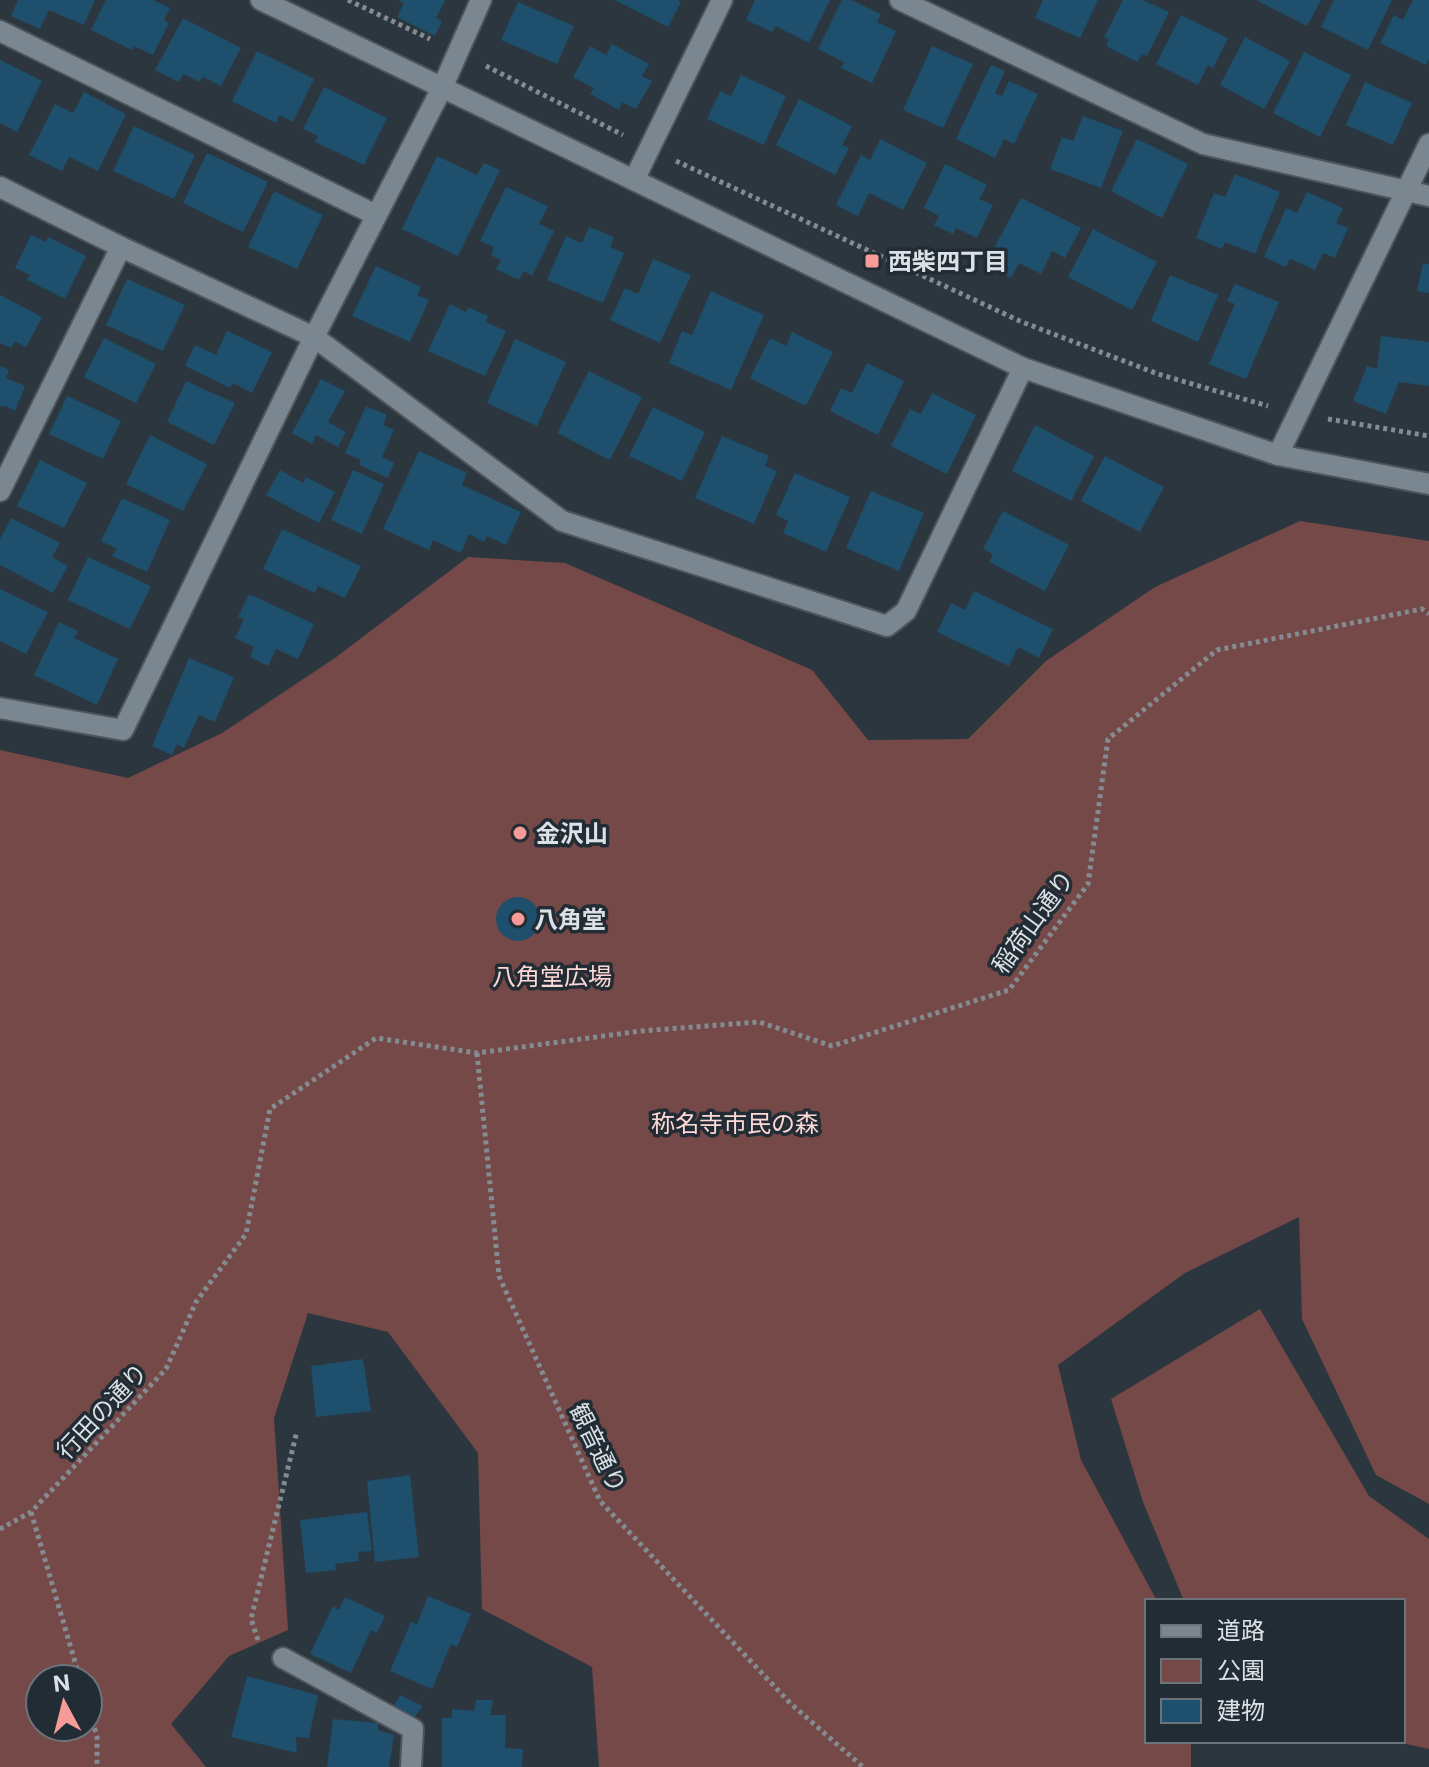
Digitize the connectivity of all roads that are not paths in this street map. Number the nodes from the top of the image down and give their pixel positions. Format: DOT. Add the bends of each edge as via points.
graph roads {
  1 [pos="261,0"];
  2 [pos="481,0"];
  3 [pos="722,0"];
  4 [pos="900,0"];
  5 [pos="0,31"];
  6 [pos="442,88"];
  7 [pos="1429,144"];
  8 [pos="634,180"];
  9 [pos="0,187"];
  10 [pos="1406,191"];
  11 [pos="1429,196"];
  12 [pos="376,215"];
  13 [pos="121,247"];
  14 [pos="314,337"];
  15 [pos="1023,368"];
  16 [pos="1278,455"];
  17 [pos="1429,484"];
  18 [pos="0,491"];
  19 [pos="0,708"];
  20 [pos="283,1658"];
  21 [pos="411,1767"];
  1 -- 6 [label="street"];
  2 -- 6 [label="street"];
  3 -- 8 [label="street"];
  4 -- 10 [label="street" via="1203,144"];
  5 -- 12 [label="street"];
  6 -- 8 [label="street"];
  6 -- 12 [label="street"];
  7 -- 10 [label="street"];
  8 -- 15 [label="street"];
  9 -- 13 [label="street"];
  10 -- 11 [label="street"];
  10 -- 16 [label="street"];
  12 -- 14 [label="street"];
  13 -- 14 [label="street"];
  13 -- 18 [label="street"];
  14 -- 15 [label="street" via="562,521 887,626 906,611"];
  14 -- 19 [label="street" via="123,730"];
  15 -- 16 [label="street"];
  16 -- 17 [label="street"];
  20 -- 21 [label="street" via="413,1729"];
}
